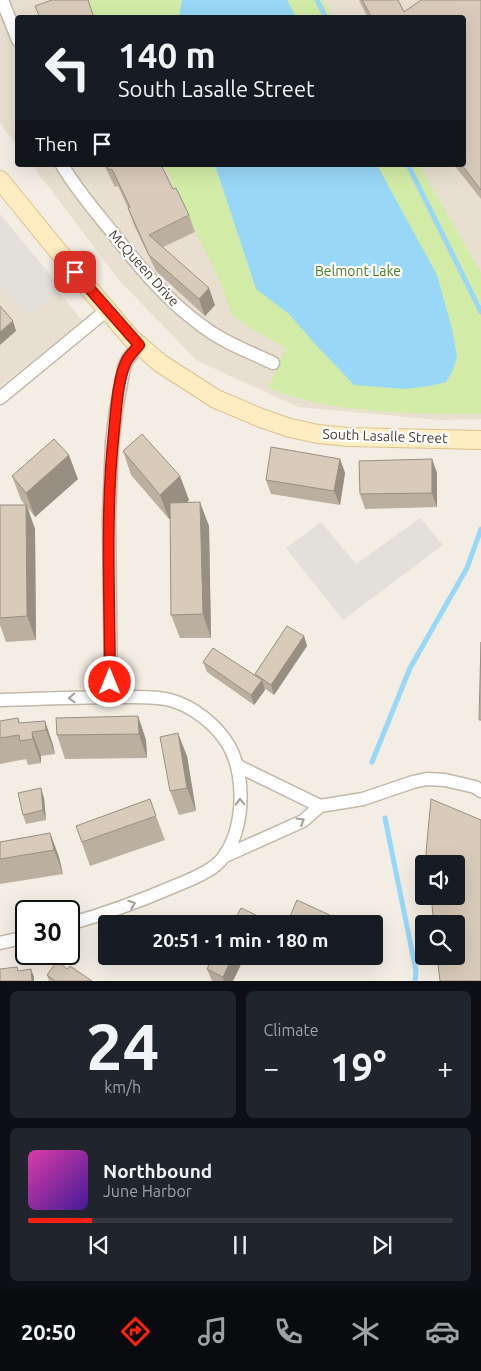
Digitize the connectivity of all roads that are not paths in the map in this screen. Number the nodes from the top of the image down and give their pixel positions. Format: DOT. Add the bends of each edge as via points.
graph roads {
  1 [pos="2,0"];
  2 [pos="15,32"];
  3 [pos="63,167"];
  4 [pos="0,180"];
  5 [pos="107,310"];
  6 [pos="139,345"];
  7 [pos="273,363"];
  8 [pos="0,398"];
  9 [pos="481,440"];
  10 [pos="111,697"];
  11 [pos="0,700"];
  12 [pos="238,766"];
  13 [pos="481,790"];
  14 [pos="320,806"];
  15 [pos="225,856"];
  16 [pos="80,921"];
  17 [pos="15,940"];
  18 [pos="0,943"];
  1 -- 2 [label="street"];
  3 -- 7 [label="street, McQueen Drive" via="151,280 187,315 214,334"];
  4 -- 5 [label="street, South Lasalle Street"];
  5 -- 6 [label="street, South Lasalle Street"];
  5 -- 8 [label="street"];
  6 -- 9 [label="street, South Lasalle Street" via="160,363 216,399 290,428 348,437"];
  6 -- 10 [label="street" via="124,367 112,443 108,516"];
  10 -- 11 [label="street, one-way"];
  10 -- 12 [label="street" via="168,699 183,705 213,726 228,745"];
  12 -- 14 [label="street"];
  15 -- 12 [label="street, one-way" via="238,826"];
  13 -- 14 [label="street" via="445,780 427,779 398,785 363,799"];
  15 -- 14 [label="street, one-way" via="303,821"];
  16 -- 15 [label="street, one-way" via="108,913 203,874"];
  17 -- 18 [label="street"];
}
